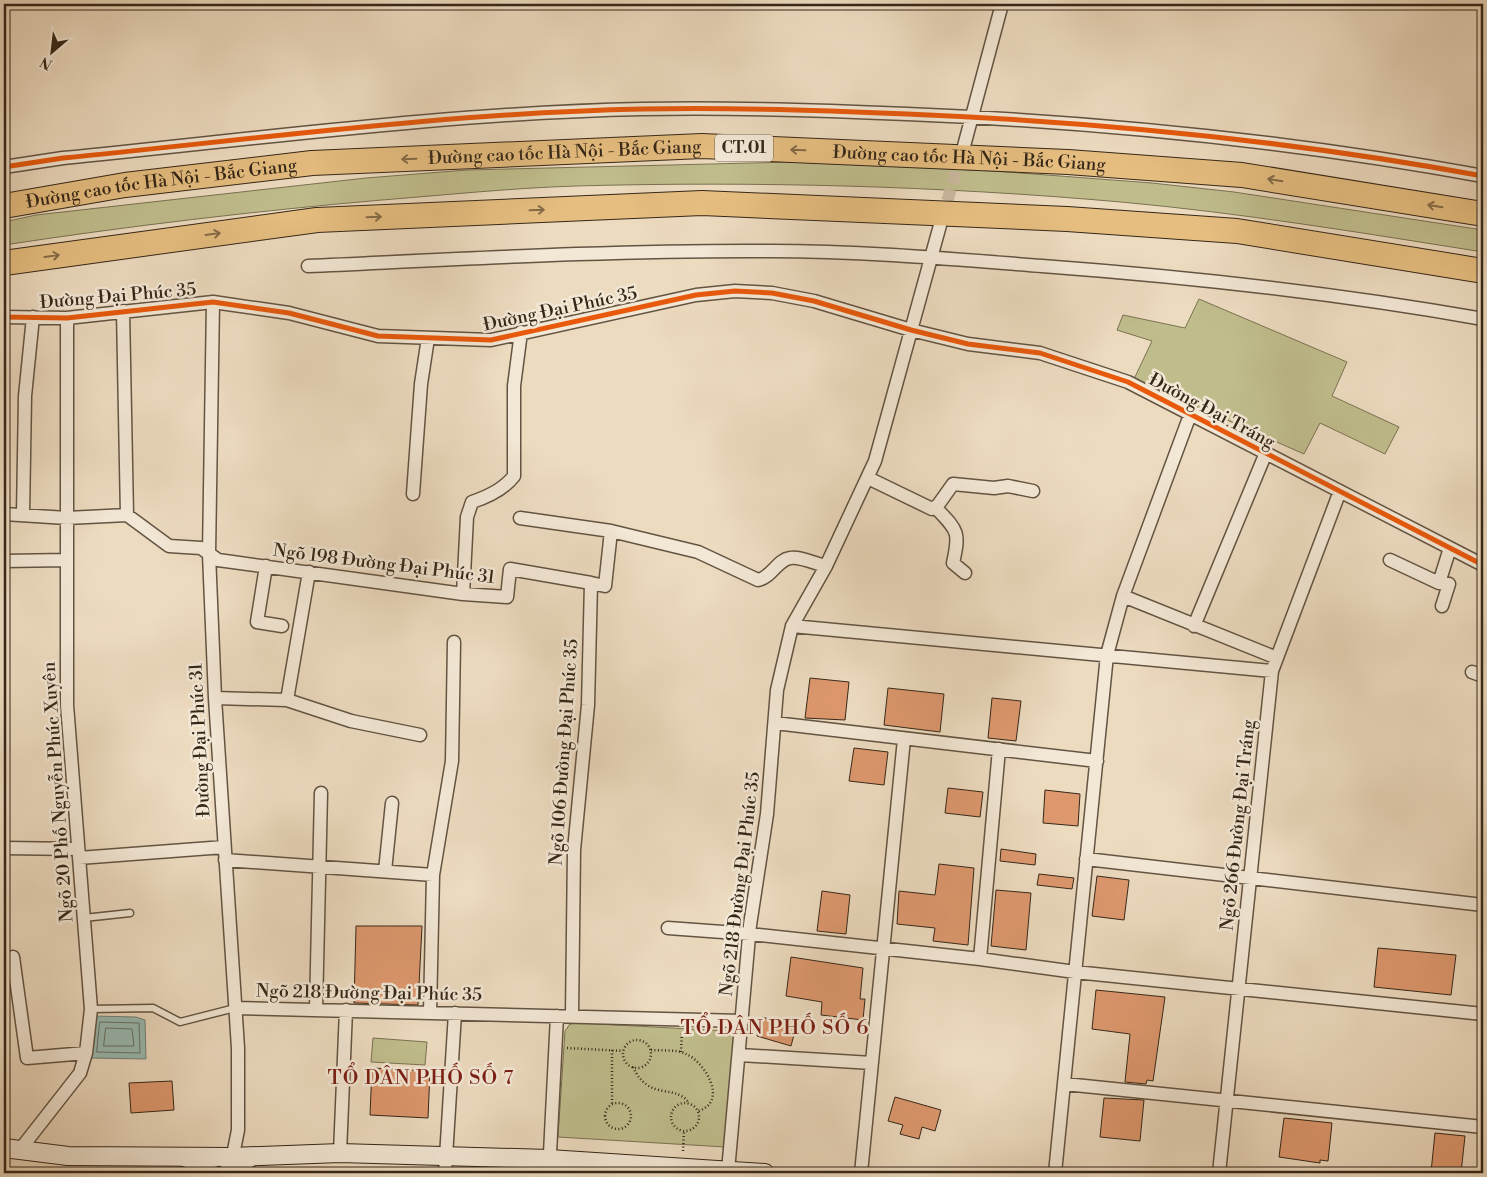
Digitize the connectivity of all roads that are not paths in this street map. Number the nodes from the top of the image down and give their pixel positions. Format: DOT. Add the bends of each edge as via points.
graph roads {
  1 [pos="1002,4"];
  2 [pos="972,116"];
  3 [pos="964,146"];
  4 [pos="4,167"];
  5 [pos="1483,176"];
  6 [pos="4,206"];
  7 [pos="1483,214"];
  8 [pos="942,218"];
  9 [pos="931,257"];
  10 [pos="4,263"];
  11 [pos="308,266"];
  12 [pos="1483,271"];
  13 [pos="213,302"];
  14 [pos="123,311"];
  15 [pos="4,317"];
  16 [pos="33,317"];
  17 [pos="67,318"];
  18 [pos="1483,319"];
  19 [pos="911,330"];
  20 [pos="520,332"];
  21 [pos="428,338"];
  22 [pos="1190,415"];
  23 [pos="1265,454"];
  24 [pos="868,478"];
  25 [pos="1033,491"];
  26 [pos="1340,491"];
  27 [pos="413,494"];
  28 [pos="936,508"];
  29 [pos="4,514"];
  30 [pos="23,515"];
  31 [pos="127,515"];
  32 [pos="67,518"];
  33 [pos="520,518"];
  34 [pos="611,531"];
  35 [pos="1450,548"];
  36 [pos="210,554"];
  37 [pos="67,560"];
  38 [pos="1390,560"];
  39 [pos="4,561"];
  40 [pos="266,566"];
  41 [pos="826,566"];
  42 [pos="1483,566"];
  43 [pos="309,572"];
  44 [pos="965,573"];
  45 [pos="590,583"];
  46 [pos="1439,583"];
  47 [pos="463,594"];
  48 [pos="1123,596"];
  49 [pos="1442,606"];
  50 [pos="282,626"];
  51 [pos="792,626"];
  52 [pos="1194,626"];
  53 [pos="454,642"];
  54 [pos="1108,655"];
  55 [pos="1276,658"];
  56 [pos="1272,671"];
  57 [pos="214,698"];
  58 [pos="287,700"];
  59 [pos="775,723"];
  60 [pos="420,735"];
  61 [pos="904,739"];
  62 [pos="999,749"];
  63 [pos="1097,761"];
  64 [pos="321,793"];
  65 [pos="392,803"];
  66 [pos="224,847"];
  67 [pos="4,848"];
  68 [pos="78,853"];
  69 [pos="1086,859"];
  70 [pos="225,860"];
  71 [pos="318,866"];
  72 [pos="385,871"];
  73 [pos="433,875"];
  74 [pos="1249,879"];
  75 [pos="1483,905"];
  76 [pos="130,913"];
  77 [pos="84,918"];
  78 [pos="668,928"];
  79 [pos="750,934"];
  80 [pos="883,949"];
  81 [pos="14,956"];
  82 [pos="980,959"];
  83 [pos="1075,972"];
  84 [pos="1238,987"];
  85 [pos="235,1008"];
  86 [pos="91,1009"];
  87 [pos="316,1009"];
  88 [pos="346,1010"];
  89 [pos="430,1012"];
  90 [pos="455,1013"];
  91 [pos="1483,1014"];
  92 [pos="572,1015"];
  93 [pos="556,1016"];
  94 [pos="742,1021"];
  95 [pos="86,1053"];
  96 [pos="740,1055"];
  97 [pos="872,1064"];
  98 [pos="1064,1084"];
  99 [pos="1228,1100"];
  100 [pos="1483,1127"];
  101 [pos="11,1150"];
  102 [pos="340,1153"];
  103 [pos="174,1157"];
  104 [pos="445,1165"];
  105 [pos="549,1166"];
  106 [pos="229,1168"];
  107 [pos="728,1171"];
  108 [pos="217,1173"];
  109 [pos="765,1173"];
  110 [pos="861,1173"];
  111 [pos="1055,1173"];
  112 [pos="1219,1173"];
  1 -- 2 [label="street"];
  2 -- 3 [label="street"];
  2 -- 4 [label="street" via="781,108 640,109 492,116 64,158"];
  2 -- 5 [label="street" via="1264,142"];
  7 -- 6 [label="highway, Đường cao tốc Hà Nội - Bắc Giang / CT.01, one-way" via="1242,175 1068,162 702,146 312,163 125,185"];
  8 -- 9 [label="street, Ngõ 218 Đường Đại Phúc 35"];
  9 -- 11 [label="street" via="771,251 550,255"];
  9 -- 18 [label="street" via="1214,280"];
  9 -- 19 [label="street, Ngõ 218 Đường Đại Phúc 35"];
  10 -- 12 [label="highway, one-way" via="317,220 702,203 1067,218 1237,231"];
  13 -- 14 [label="street, Đường Đại Phúc 35"];
  13 -- 21 [label="street, Đường Đại Phúc 35" via="289,313 378,336"];
  13 -- 36 [label="street, Đường Đại Phúc 31"];
  14 -- 17 [label="street, Đường Đại Phúc 35"];
  14 -- 31 [label="street"];
  15 -- 16 [label="street, Đường Đại Phúc 35"];
  16 -- 17 [label="street, Đường Đại Phúc 35"];
  16 -- 30 [label="street" via="25,396"];
  17 -- 32 [label="street, Ngõ 20 Phố Nguyễn Phúc Xuyên"];
  19 -- 20 [label="street, Đường Đại Phúc 35" via="814,301 772,293 735,291 696,295"];
  19 -- 22 [label="street, Đường Đại Tráng" via="968,344 1040,353 1128,382"];
  19 -- 24 [label="street, Ngõ 218 Đường Đại Phúc 35"];
  20 -- 21 [label="street, Đường Đại Phúc 35" via="491,340"];
  20 -- 47 [label="street" via="514,386 514,476 486,497 472,502 467,517"];
  21 -- 27 [label="street" via="421,384"];
  22 -- 23 [label="street, Đường Đại Tráng"];
  22 -- 48 [label="street"];
  23 -- 26 [label="street, Đường Đại Tráng"];
  23 -- 52 [label="street"];
  24 -- 28 [label="street" via="928,509"];
  24 -- 41 [label="street, Ngõ 218 Đường Đại Phúc 35"];
  25 -- 28 [label="street" via="1008,486 994,488 953,484"];
  26 -- 35 [label="street, Đường Đại Tráng"];
  26 -- 55 [label="street, Ngõ 266 Đường Đại Tráng"];
  28 -- 44 [label="street" via="951,524 958,538 953,563"];
  29 -- 30 [label="street"];
  30 -- 32 [label="street"];
  31 -- 32 [label="street"];
  31 -- 36 [label="street, Ngõ 198 Đường Đại Phúc 31" via="169,546 201,548"];
  32 -- 37 [label="street, Ngõ 20 Phố Nguyễn Phúc Xuyên"];
  33 -- 34 [label="street"];
  34 -- 41 [label="street" via="698,552 758,580 792,557"];
  34 -- 45 [label="street" via="605,586"];
  35 -- 42 [label="street, Đường Đại Tráng"];
  35 -- 46 [label="street"];
  36 -- 40 [label="street, Ngõ 198 Đường Đại Phúc 31" via="218,560"];
  36 -- 57 [label="street, Đường Đại Phúc 31"];
  37 -- 39 [label="street"];
  37 -- 68 [label="street, Ngõ 20 Phố Nguyễn Phúc Xuyên" via="67,706"];
  38 -- 46 [label="street"];
  40 -- 43 [label="street, Ngõ 198 Đường Đại Phúc 31"];
  40 -- 50 [label="street" via="257,622"];
  41 -- 51 [label="street, Ngõ 218 Đường Đại Phúc 35"];
  43 -- 47 [label="street, Ngõ 198 Đường Đại Phúc 31"];
  43 -- 58 [label="street"];
  45 -- 47 [label="street, Ngõ 198 Đường Đại Phúc 31" via="510,569 507,597"];
  45 -- 92 [label="street, Ngõ 106 Đường Đại Phúc 35" via="588,705 574,850"];
  46 -- 49 [label="street" via="1449,584"];
  48 -- 52 [label="street"];
  48 -- 54 [label="street"];
  51 -- 54 [label="street"];
  51 -- 59 [label="street, Ngõ 218 Đường Đại Phúc 35" via="777,690"];
  52 -- 55 [label="street"];
  53 -- 73 [label="street" via="452,761"];
  54 -- 56 [label="street"];
  54 -- 63 [label="street"];
  55 -- 56 [label="street, Ngõ 266 Đường Đại Tráng"];
  56 -- 74 [label="street, Ngõ 266 Đường Đại Tráng"];
  57 -- 58 [label="street"];
  57 -- 66 [label="street, Đường Đại Phúc 31"];
  58 -- 60 [label="street" via="351,721"];
  59 -- 61 [label="street"];
  59 -- 79 [label="street, Ngõ 218 Đường Đại Phúc 35" via="767,814"];
  61 -- 62 [label="street"];
  61 -- 80 [label="street"];
  62 -- 63 [label="street"];
  62 -- 82 [label="street"];
  63 -- 69 [label="street"];
  64 -- 71 [label="street"];
  65 -- 72 [label="street"];
  66 -- 68 [label="street"];
  66 -- 70 [label="street, Đường Đại Phúc 31"];
  67 -- 68 [label="street"];
  68 -- 77 [label="street, Ngõ 20 Phố Nguyễn Phúc Xuyên"];
  69 -- 74 [label="street"];
  69 -- 83 [label="street"];
  70 -- 71 [label="street"];
  70 -- 85 [label="street, Đường Đại Phúc 31"];
  71 -- 72 [label="street"];
  71 -- 87 [label="street"];
  72 -- 73 [label="street"];
  73 -- 89 [label="street"];
  74 -- 75 [label="street"];
  74 -- 84 [label="street, Ngõ 266 Đường Đại Tráng"];
  76 -- 77 [label="lane"];
  77 -- 86 [label="street, Ngõ 20 Phố Nguyễn Phúc Xuyên"];
  78 -- 79 [label="street"];
  79 -- 80 [label="street"];
  79 -- 94 [label="street, Ngõ 218 Đường Đại Phúc 35"];
  80 -- 82 [label="street"];
  80 -- 97 [label="street"];
  81 -- 95 [label="street" via="27,1058"];
  82 -- 83 [label="street"];
  83 -- 84 [label="street"];
  83 -- 98 [label="street"];
  84 -- 91 [label="street"];
  84 -- 99 [label="street, Ngõ 266 Đường Đại Tráng"];
  85 -- 86 [label="lane" via="180,1022 154,1008"];
  85 -- 87 [label="street, Ngõ 218 Đường Đại Phúc 35"];
  85 -- 106 [label="street, Đường Đại Phúc 31" via="238,1130"];
  86 -- 95 [label="street, Ngõ 20 Phố Nguyễn Phúc Xuyên"];
  87 -- 88 [label="street, Ngõ 218 Đường Đại Phúc 35"];
  88 -- 89 [label="street, Ngõ 218 Đường Đại Phúc 35"];
  88 -- 102 [label="street"];
  89 -- 90 [label="street, Ngõ 218 Đường Đại Phúc 35"];
  90 -- 93 [label="street, Ngõ 218 Đường Đại Phúc 35"];
  90 -- 104 [label="street"];
  92 -- 93 [label="street, Ngõ 218 Đường Đại Phúc 35"];
  92 -- 94 [label="street, Ngõ 218 Đường Đại Phúc 35"];
  93 -- 105 [label="street"];
  94 -- 96 [label="street"];
  95 -- 101 [label="street, Ngõ 20 Phố Nguyễn Phúc Xuyên" via="80,1073"];
  96 -- 97 [label="street"];
  96 -- 107 [label="street"];
  97 -- 110 [label="street"];
  98 -- 99 [label="street"];
  98 -- 111 [label="street"];
  99 -- 100 [label="street"];
  99 -- 112 [label="street, Ngõ 266 Đường Đại Tráng"];
  101 -- 103 [label="street" via="68,1156"];
  102 -- 104 [label="street"];
  102 -- 106 [label="street" via="261,1154"];
  103 -- 106 [label="street"];
  103 -- 108 [label="street"];
  104 -- 105 [label="street"];
  105 -- 107 [label="street"];
  107 -- 109 [label="street"];
}
